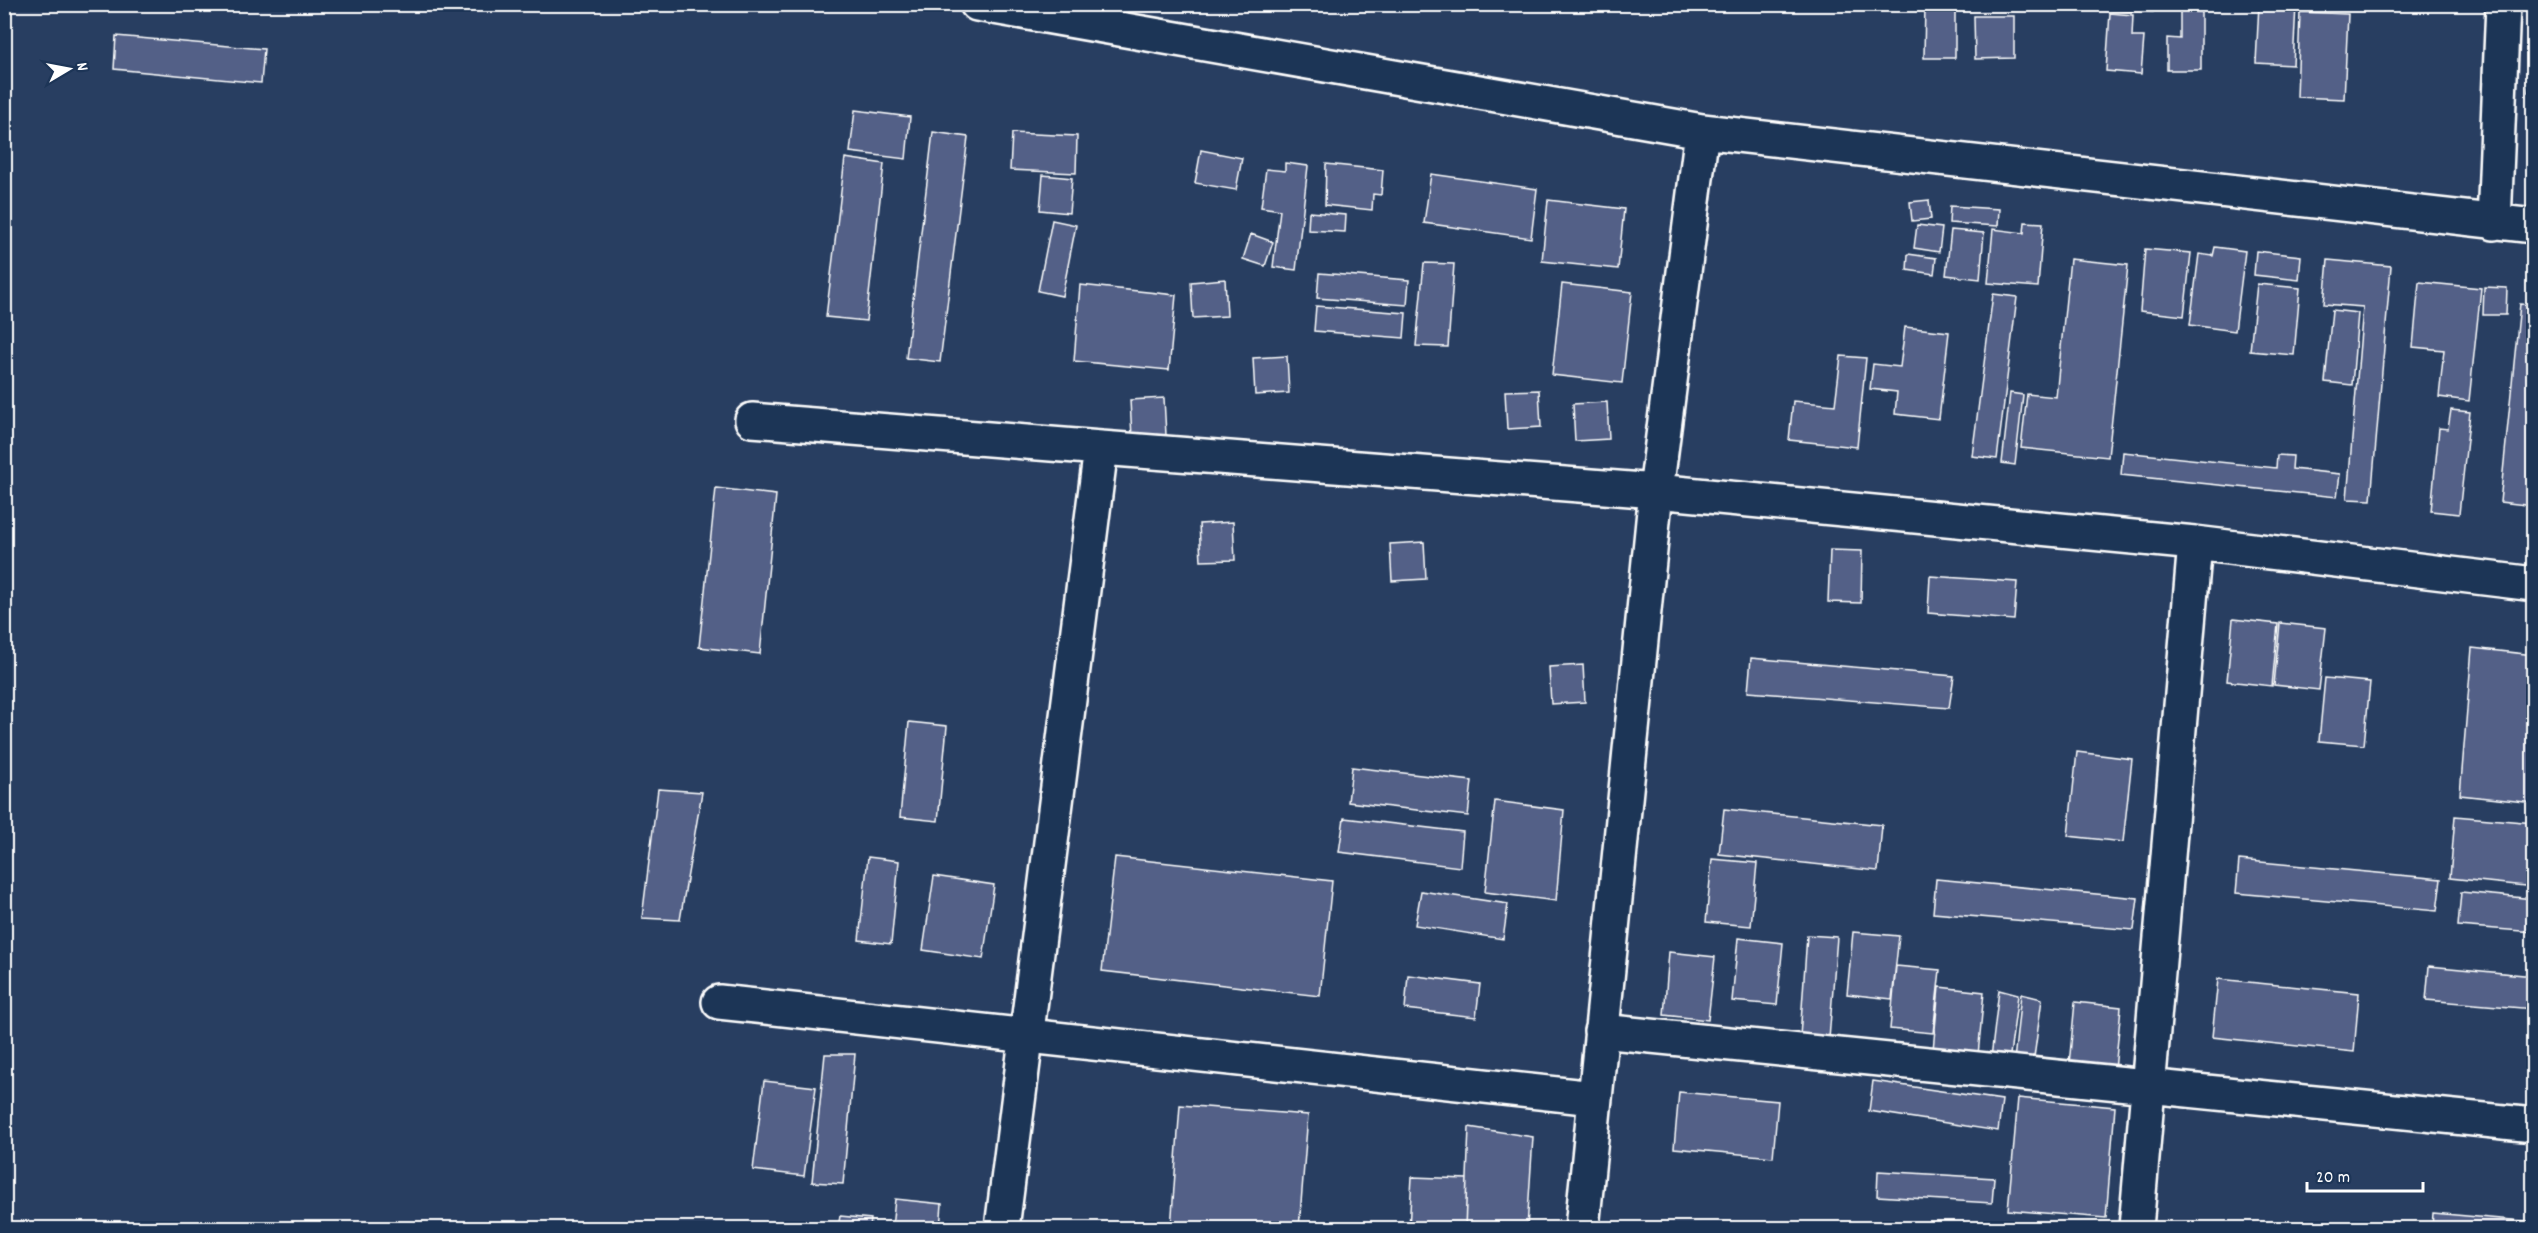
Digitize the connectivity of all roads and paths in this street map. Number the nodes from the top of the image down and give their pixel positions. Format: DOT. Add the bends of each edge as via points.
graph roads {
  1 [pos="977,4"];
  2 [pos="2503,4"];
  3 [pos="1702,131"];
  4 [pos="2494,223"];
  5 [pos="2534,226"];
  6 [pos="752,420"];
  7 [pos="1101,448"];
  8 [pos="1656,490"];
  9 [pos="2195,543"];
  10 [pos="2534,584"];
  11 [pos="719,1002"];
  12 [pos="1601,1031"];
  13 [pos="1026,1038"];
  14 [pos="2148,1089"];
  15 [pos="1594,1098"];
  16 [pos="2534,1125"];
  17 [pos="1002,1228"];
  18 [pos="1582,1228"];
  19 [pos="2136,1228"];
  1 -- 3 [label="street"];
  2 -- 4 [label="street"];
  3 -- 4 [label="street"];
  3 -- 8 [label="street"];
  4 -- 5 [label="street"];
  6 -- 7 [label="street"];
  7 -- 8 [label="street"];
  7 -- 13 [label="street"];
  8 -- 9 [label="street"];
  8 -- 12 [label="street"];
  9 -- 10 [label="street"];
  9 -- 14 [label="street"];
  11 -- 13 [label="street"];
  12 -- 14 [label="street"];
  12 -- 15 [label="street"];
  13 -- 15 [label="street"];
  13 -- 17 [label="street"];
  14 -- 16 [label="street"];
  14 -- 19 [label="street"];
  15 -- 18 [label="street"];
}
